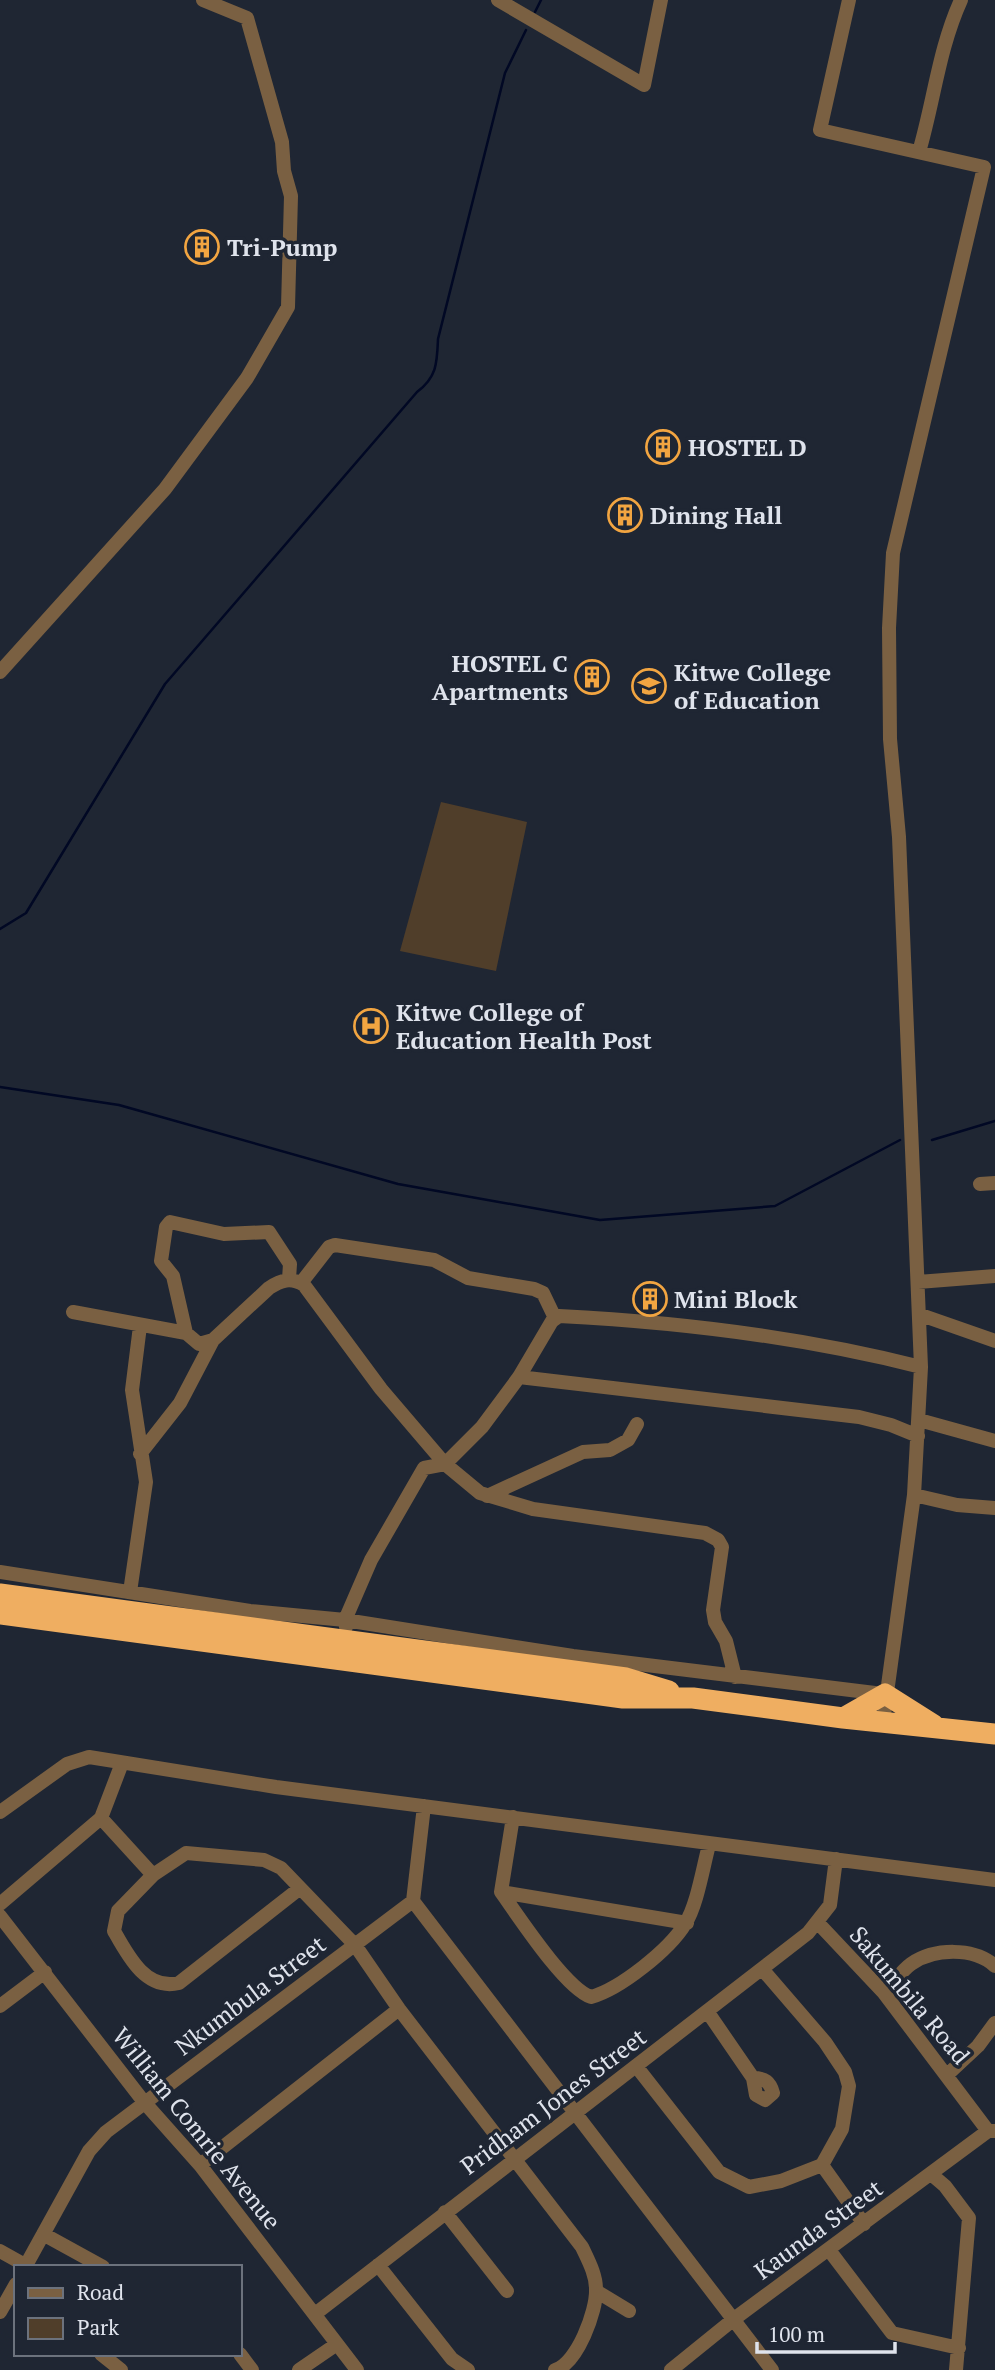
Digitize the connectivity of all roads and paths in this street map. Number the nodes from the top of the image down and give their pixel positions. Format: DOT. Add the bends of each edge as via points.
graph roads {
  1 [pos="203,0"];
  2 [pos="498,0"];
  3 [pos="661,0"];
  4 [pos="849,0"];
  5 [pos="961,0"];
  6 [pos="919,152"];
  7 [pos="990,168"];
  8 [pos="0,672"];
  9 [pos="995,1182"];
  10 [pos="980,1184"];
  11 [pos="995,1276"];
  12 [pos="295,1281"];
  13 [pos="918,1282"];
  14 [pos="73,1312"];
  15 [pos="921,1315"];
  16 [pos="555,1318"];
  17 [pos="140,1326"];
  18 [pos="186,1333"];
  19 [pos="213,1340"];
  20 [pos="995,1341"];
  21 [pos="921,1367"];
  22 [pos="519,1377"];
  23 [pos="919,1420"];
  24 [pos="637,1424"];
  25 [pos="918,1436"];
  26 [pos="995,1441"];
  27 [pos="140,1454"];
  28 [pos="445,1464"];
  29 [pos="914,1495"];
  30 [pos="487,1496"];
  31 [pos="995,1508"];
  32 [pos="0,1572"];
  33 [pos="130,1592"];
  34 [pos="0,1594"];
  35 [pos="0,1614"];
  36 [pos="348,1641"];
  37 [pos="735,1677"];
  38 [pos="885,1694"];
  39 [pos="844,1718"];
  40 [pos="883,1722"];
  41 [pos="939,1728"];
  42 [pos="995,1734"];
  43 [pos="122,1763"];
  44 [pos="424,1806"];
  45 [pos="0,1812"];
  46 [pos="513,1817"];
  47 [pos="101,1818"];
  48 [pos="709,1845"];
  49 [pos="836,1859"];
  50 [pos="153,1875"];
  51 [pos="995,1880"];
  52 [pos="299,1889"];
  53 [pos="501,1892"];
  54 [pos="414,1901"];
  55 [pos="0,1904"];
  56 [pos="0,1916"];
  57 [pos="687,1923"];
  58 [pos="818,1923"];
  59 [pos="355,1945"];
  60 [pos="995,1966"];
  61 [pos="763,1970"];
  62 [pos="45,1972"];
  63 [pos="884,1993"];
  64 [pos="0,2006"];
  65 [pos="399,2009"];
  66 [pos="707,2011"];
  67 [pos="995,2023"];
  68 [pos="636,2066"];
  69 [pos="948,2074"];
  70 [pos="753,2078"];
  71 [pos="144,2102"];
  72 [pos="576,2111"];
  73 [pos="992,2131"];
  74 [pos="514,2160"];
  75 [pos="200,2165"];
  76 [pos="822,2165"];
  77 [pos="931,2174"];
  78 [pos="445,2212"];
  79 [pos="864,2224"];
  80 [pos="43,2234"];
  81 [pos="829,2250"];
  82 [pos="0,2251"];
  83 [pos="23,2265"];
  84 [pos="26,2265"];
  85 [pos="99,2265"];
  86 [pos="378,2265"];
  87 [pos="507,2291"];
  88 [pos="596,2291"];
  89 [pos="12,2300"];
  90 [pos="629,2311"];
  91 [pos="0,2312"];
  92 [pos="315,2314"];
  93 [pos="734,2319"];
  94 [pos="337,2344"];
  95 [pos="959,2348"];
  96 [pos="104,2356"];
  97 [pos="562,2369"];
  98 [pos="121,2370"];
  99 [pos="299,2370"];
  100 [pos="357,2370"];
  101 [pos="468,2370"];
  102 [pos="671,2370"];
  103 [pos="772,2370"];
  104 [pos="956,2370"];
  1 -- 8 [label="street" via="247,18 282,142 291,196 288,307 247,378 164,489"];
  2 -- 3 [label="street" via="644,85"];
  4 -- 6 [label="street" via="820,130"];
  5 -- 6 [label="street" via="937,67 935,96"];
  6 -- 7 [label="street"];
  7 -- 13 [label="street" via="893,553 890,739 899,837"];
  9 -- 10 [label="street"];
  11 -- 13 [label="street"];
  12 -- 16 [label="street" via="335,1245 434,1260 468,1278 534,1289 543,1293"];
  12 -- 18 [label="street" via="269,1231 224,1234 170,1222 161,1261 173,1276"];
  12 -- 19 [label="street" via="269,1288"];
  12 -- 28 [label="street"];
  13 -- 15 [label="street"];
  14 -- 17 [label="street"];
  15 -- 20 [label="street"];
  15 -- 21 [label="street"];
  16 -- 21 [label="street" via="599,1318 782,1340 859,1351"];
  16 -- 22 [label="street"];
  17 -- 18 [label="street"];
  17 -- 27 [label="street" via="132,1390"];
  18 -- 19 [label="street" via="199,1344"];
  19 -- 27 [label="street" via="180,1403"];
  21 -- 23 [label="street"];
  22 -- 25 [label="street" via="859,1417"];
  22 -- 28 [label="street" via="482,1427"];
  23 -- 25 [label="street"];
  23 -- 26 [label="street"];
  24 -- 30 [label="street" via="628,1440 610,1450 583,1452"];
  25 -- 29 [label="street"];
  27 -- 33 [label="street" via="146,1482"];
  28 -- 30 [label="street"];
  28 -- 36 [label="street" via="424,1468 372,1560"];
  29 -- 31 [label="street"];
  29 -- 38 [label="street"];
  30 -- 37 [label="street" via="533,1509 705,1533 718,1540 723,1561 714,1596 715,1622 726,1641"];
  32 -- 33 [label="street"];
  33 -- 36 [label="street" via="250,1611"];
  34 -- 36 [label="highway"];
  35 -- 36 [label="highway"];
  36 -- 37 [label="street" via="573,1656"];
  36 -- 39 [label="highway" via="626,1678 693,1698"];
  37 -- 38 [label="street"];
  38 -- 39 [label="highway"];
  38 -- 40 [label="street"];
  38 -- 41 [label="highway"];
  39 -- 40 [label="highway"];
  40 -- 41 [label="highway"];
  41 -- 42 [label="highway"];
  43 -- 44 [label="street"];
  43 -- 45 [label="street" via="89,1757 77,1760"];
  43 -- 47 [label="street"];
  44 -- 46 [label="street"];
  44 -- 54 [label="street"];
  46 -- 48 [label="street"];
  46 -- 53 [label="street"];
  47 -- 50 [label="street"];
  47 -- 55 [label="street"];
  48 -- 49 [label="street"];
  48 -- 57 [label="street"];
  49 -- 51 [label="street"];
  49 -- 58 [label="street" via="830,1905"];
  50 -- 52 [label="street" via="177,1857 195,1852 272,1863"];
  50 -- 52 [label="street" via="118,1911 114,1931 140,1969 166,1986 179,1983"];
  52 -- 59 [label="street"];
  53 -- 57 [label="street"];
  53 -- 57 [label="street" via="545,1951 582,1994 591,1997 615,1986 658,1953"];
  54 -- 59 [label="street, Nkumbula Street"];
  54 -- 72 [label="street"];
  56 -- 62 [label="street, William Comrie Avenue"];
  58 -- 61 [label="street, Pridham Jones Street"];
  58 -- 63 [label="street, Sakumbila Road"];
  59 -- 65 [label="street"];
  59 -- 71 [label="street, Nkumbula Street"];
  60 -- 63 [label="street" via="987,1958 932,1953 910,1964"];
  61 -- 66 [label="street, Pridham Jones Street"];
  61 -- 76 [label="street" via="845,2072 849,2086 842,2129"];
  62 -- 64 [label="street"];
  62 -- 71 [label="street, William Comrie Avenue"];
  63 -- 69 [label="street, Sakumbila Road"];
  65 -- 74 [label="street"];
  65 -- 75 [label="street"];
  66 -- 68 [label="street, Pridham Jones Street"];
  66 -- 70 [label="street"];
  67 -- 69 [label="street"];
  68 -- 72 [label="street, Pridham Jones Street"];
  68 -- 76 [label="street" via="719,2172 749,2187"];
  69 -- 73 [label="street, Sakumbila Road"];
  71 -- 75 [label="street, William Comrie Avenue"];
  71 -- 80 [label="street, Nkumbula Street" via="89,2151"];
  72 -- 74 [label="street, Pridham Jones Street"];
  72 -- 93 [label="street"];
  73 -- 77 [label="street, Kaunda Street"];
  74 -- 78 [label="street, Pridham Jones Street"];
  74 -- 88 [label="street" via="582,2247"];
  75 -- 92 [label="street, William Comrie Avenue"];
  76 -- 79 [label="street"];
  77 -- 79 [label="street, Kaunda Street"];
  77 -- 95 [label="street" via="969,2218"];
  78 -- 86 [label="street, Pridham Jones Street"];
  78 -- 87 [label="street"];
  79 -- 81 [label="street, Kaunda Street"];
  80 -- 84 [label="street, Nkumbula Street"];
  80 -- 85 [label="street"];
  81 -- 93 [label="street, Kaunda Street"];
  81 -- 95 [label="street" via="892,2333"];
  82 -- 83 [label="street"];
  86 -- 92 [label="street, Pridham Jones Street"];
  86 -- 101 [label="street" via="452,2359"];
  88 -- 90 [label="street"];
  88 -- 97 [label="street" via="581,2345"];
  89 -- 91 [label="street"];
  92 -- 94 [label="street, William Comrie Avenue"];
  93 -- 102 [label="street, Kaunda Street"];
  93 -- 103 [label="street"];
  94 -- 99 [label="street"];
  94 -- 100 [label="street, William Comrie Avenue"];
  95 -- 104 [label="street"];
  96 -- 98 [label="street"];
}
